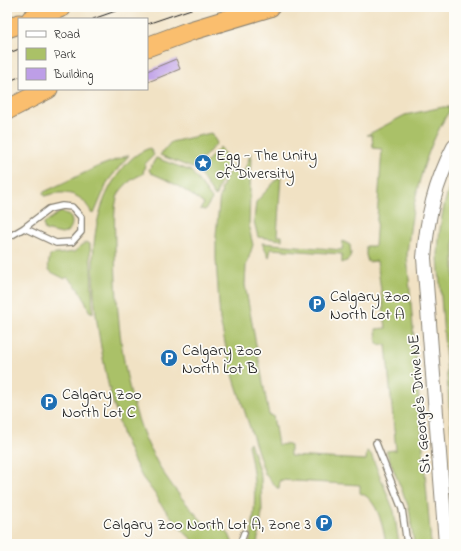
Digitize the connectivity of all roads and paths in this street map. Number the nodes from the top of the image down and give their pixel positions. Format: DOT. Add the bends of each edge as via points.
graph roads {
  1 [pos="62,7"];
  2 [pos="270,7"];
  3 [pos="34,18"];
  4 [pos="18,24"];
  5 [pos="7,28"];
  6 [pos="148,47"];
  7 [pos="46,90"];
  8 [pos="7,110"];
  9 [pos="454,147"];
  10 [pos="24,228"];
  11 [pos="7,238"];
  12 [pos="376,442"];
  13 [pos="244,533"];
  14 [pos="240,544"];
  15 [pos="407,544"];
  16 [pos="446,544"];
  1 -- 3 [label="highway"];
  2 -- 6 [label="highway"];
  4 -- 5 [label="highway"];
  7 -- 8 [label="highway"];
  9 -- 16 [label="street, St. George's Drive NE" via="442,170 427,222 424,258"];
  10 -- 10 [label="lane" via="56,243 72,242 81,232 81,217 72,207 62,206 49,209"];
  10 -- 11 [label="lane"];
  12 -- 15 [label="lane" via="402,509"];
  13 -- 14 [label="lane"];
}
